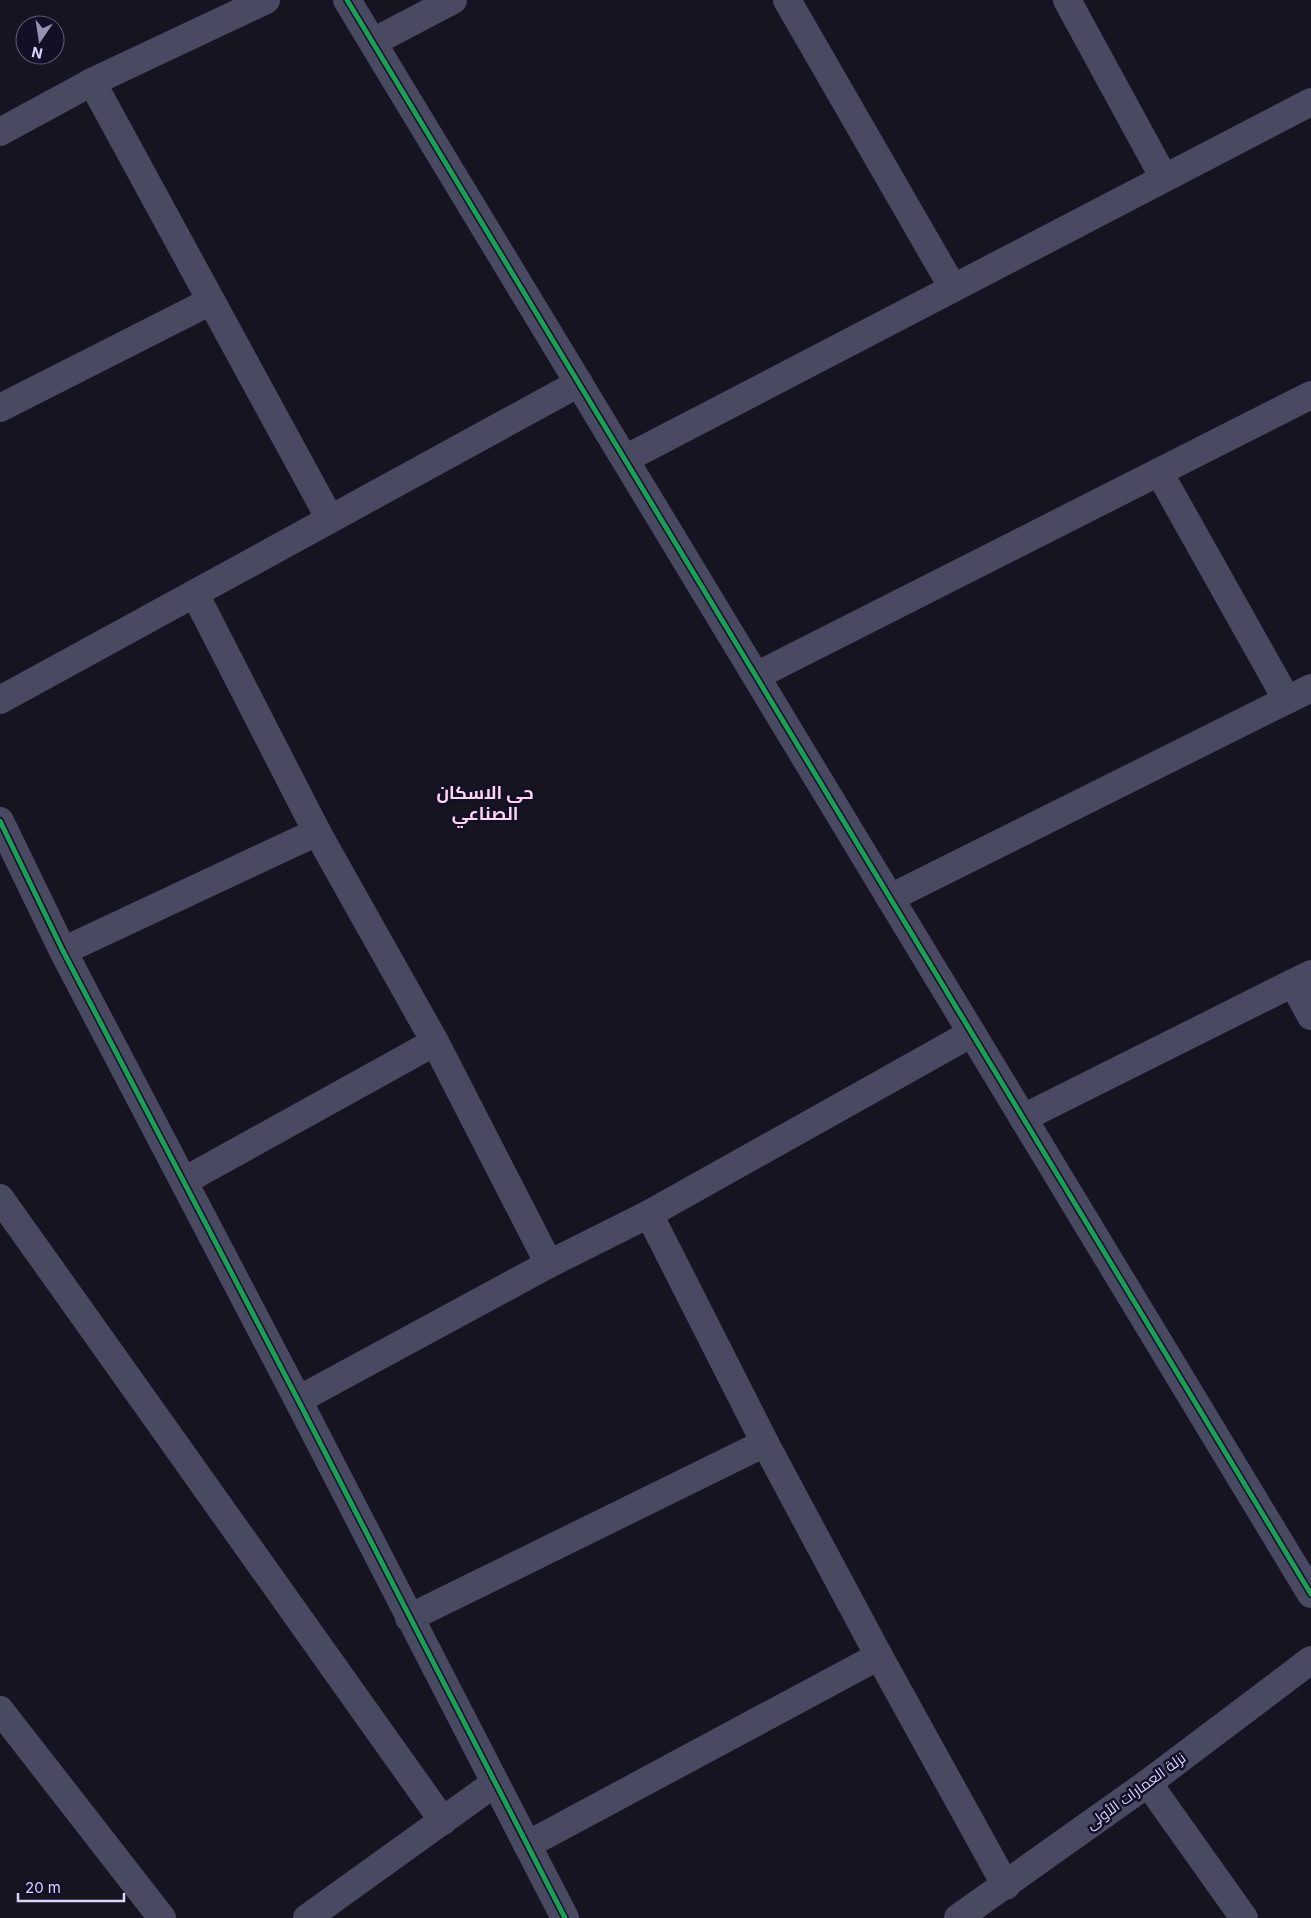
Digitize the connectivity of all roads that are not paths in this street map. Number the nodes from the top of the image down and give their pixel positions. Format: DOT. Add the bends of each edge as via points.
graph roads {
  1 [pos="266,0"];
  2 [pos="347,0"];
  3 [pos="453,0"];
  4 [pos="787,0"];
  5 [pos="1067,0"];
  6 [pos="373,42"];
  7 [pos="92,82"];
  8 [pos="1311,102"];
  9 [pos="0,132"];
  10 [pos="1164,178"];
  11 [pos="953,288"];
  12 [pos="211,301"];
  13 [pos="579,383"];
  14 [pos="1311,395"];
  15 [pos="0,408"];
  16 [pos="625,459"];
  17 [pos="1160,472"];
  18 [pos="330,519"];
  19 [pos="195,594"];
  20 [pos="756,676"];
  21 [pos="1311,688"];
  22 [pos="0,700"];
  23 [pos="1287,700"];
  24 [pos="0,821"];
  25 [pos="317,832"];
  26 [pos="7,850"];
  27 [pos="890,898"];
  28 [pos="63,951"];
  29 [pos="1302,978"];
  30 [pos="1311,1016"];
  31 [pos="972,1032"];
  32 [pos="435,1042"];
  33 [pos="1023,1118"];
  34 [pos="184,1181"];
  35 [pos="0,1198"];
  36 [pos="649,1214"];
  37 [pos="549,1264"];
  38 [pos="298,1400"];
  39 [pos="765,1443"];
  40 [pos="1311,1594"];
  41 [pos="409,1618"];
  42 [pos="879,1656"];
  43 [pos="1311,1660"];
  44 [pos="0,1710"];
  45 [pos="495,1784"];
  46 [pos="1148,1784"];
  47 [pos="443,1821"];
  48 [pos="527,1845"];
  49 [pos="1006,1886"];
  50 [pos="162,1918"];
  51 [pos="307,1918"];
  52 [pos="564,1918"];
  53 [pos="958,1918"];
  54 [pos="1244,1918"];
  1 -- 7 [label="street"];
  2 -- 6 [label="street"];
  3 -- 6 [label="street"];
  4 -- 11 [label="street"];
  5 -- 10 [label="street"];
  6 -- 13 [label="street"];
  7 -- 9 [label="street"];
  7 -- 12 [label="street"];
  8 -- 10 [label="street"];
  10 -- 11 [label="street"];
  11 -- 16 [label="street"];
  12 -- 15 [label="street"];
  12 -- 18 [label="street"];
  13 -- 16 [label="street"];
  13 -- 18 [label="street"];
  14 -- 17 [label="street"];
  16 -- 20 [label="street"];
  17 -- 20 [label="street"];
  17 -- 23 [label="street"];
  18 -- 19 [label="street"];
  19 -- 22 [label="street"];
  19 -- 25 [label="street"];
  20 -- 27 [label="street"];
  21 -- 23 [label="street"];
  23 -- 27 [label="street"];
  24 -- 26 [label="street"];
  25 -- 28 [label="street"];
  25 -- 32 [label="street"];
  26 -- 28 [label="street"];
  27 -- 31 [label="street"];
  28 -- 34 [label="street"];
  29 -- 30 [label="street"];
  29 -- 33 [label="street"];
  31 -- 33 [label="street"];
  31 -- 36 [label="street"];
  32 -- 34 [label="street"];
  32 -- 37 [label="street"];
  33 -- 40 [label="street"];
  34 -- 38 [label="street"];
  35 -- 47 [label="street"];
  36 -- 37 [label="street"];
  36 -- 39 [label="street"];
  37 -- 38 [label="street"];
  38 -- 41 [label="street"];
  39 -- 41 [label="street"];
  39 -- 42 [label="street"];
  41 -- 45 [label="street"];
  42 -- 48 [label="street"];
  42 -- 49 [label="street"];
  43 -- 46 [label="street, نزلة العمارات الأولى"];
  44 -- 50 [label="street"];
  45 -- 47 [label="street"];
  45 -- 48 [label="street"];
  46 -- 49 [label="street, نزلة العمارات الأولى"];
  46 -- 54 [label="street"];
  47 -- 51 [label="street"];
  48 -- 52 [label="street"];
  49 -- 53 [label="street, نزلة العمارات الأولى"];
}
